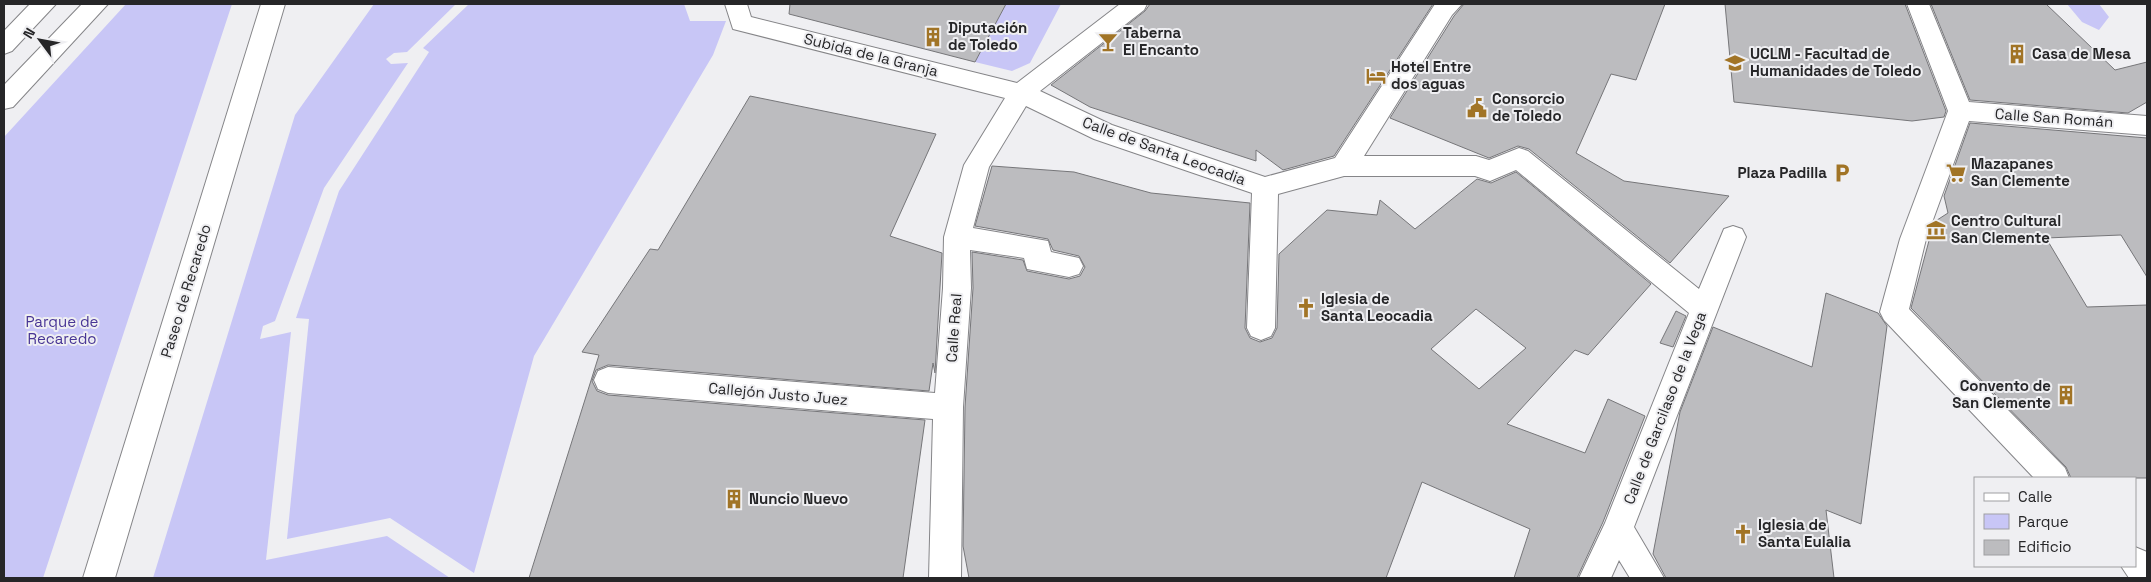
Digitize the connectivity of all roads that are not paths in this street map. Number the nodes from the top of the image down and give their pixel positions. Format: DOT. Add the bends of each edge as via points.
graph roads {
  1 [pos="44,4"];
  2 [pos="96,4"];
  3 [pos="273,4"];
  4 [pos="736,4"];
  5 [pos="1451,4"];
  6 [pos="1918,4"];
  7 [pos="1124,6"];
  8 [pos="4,45"];
  9 [pos="1021,93"];
  10 [pos="4,100"];
  11 [pos="1960,111"];
  12 [pos="2147,125"];
  13 [pos="1344,166"];
  14 [pos="1274,184"];
  15 [pos="1733,236"];
  16 [pos="957,237"];
  17 [pos="1069,266"];
  18 [pos="1704,309"];
  19 [pos="1261,328"];
  20 [pos="608,380"];
  21 [pos="948,407"];
  22 [pos="2053,477"];
  23 [pos="1618,530"];
  24 [pos="2136,563"];
  25 [pos="2147,577"];
  26 [pos="99,578"];
  27 [pos="945,578"];
  28 [pos="1595,578"];
  29 [pos="1648,578"];
  1 -- 8 [label="street"];
  2 -- 10 [label="street"];
  3 -- 26 [label="street, Paseo de Recaredo"];
  4 -- 9 [label="street, Subida de la Granja" via="741,23"];
  5 -- 13 [label="street" via="1444,9"];
  6 -- 11 [label="street"];
  7 -- 9 [label="street"];
  9 -- 14 [label="street, Calle de Santa Leocadia" via="1103,132"];
  9 -- 16 [label="street, Calle Real" via="977,165"];
  11 -- 12 [label="street, Calle San Román"];
  11 -- 22 [label="street" via="1913,239 1894,312"];
  13 -- 14 [label="street"];
  13 -- 18 [label="street" via="1476,166 1490,171 1518,158"];
  14 -- 19 [label="street"];
  15 -- 18 [label="street, Calle de Garcilaso de la Vega"];
  16 -- 17 [label="street" via="1038,249 1036,261"];
  16 -- 21 [label="street, Calle Real" via="957,288"];
  18 -- 23 [label="street, Calle de Garcilaso de la Vega"];
  20 -- 21 [label="street, Callejón Justo Juez"];
  21 -- 27 [label="street, Calle Real"];
  23 -- 28 [label="street, Calle de Garcilaso de la Vega"];
  23 -- 29 [label="street"];
  24 -- 25 [label="street"];
}
